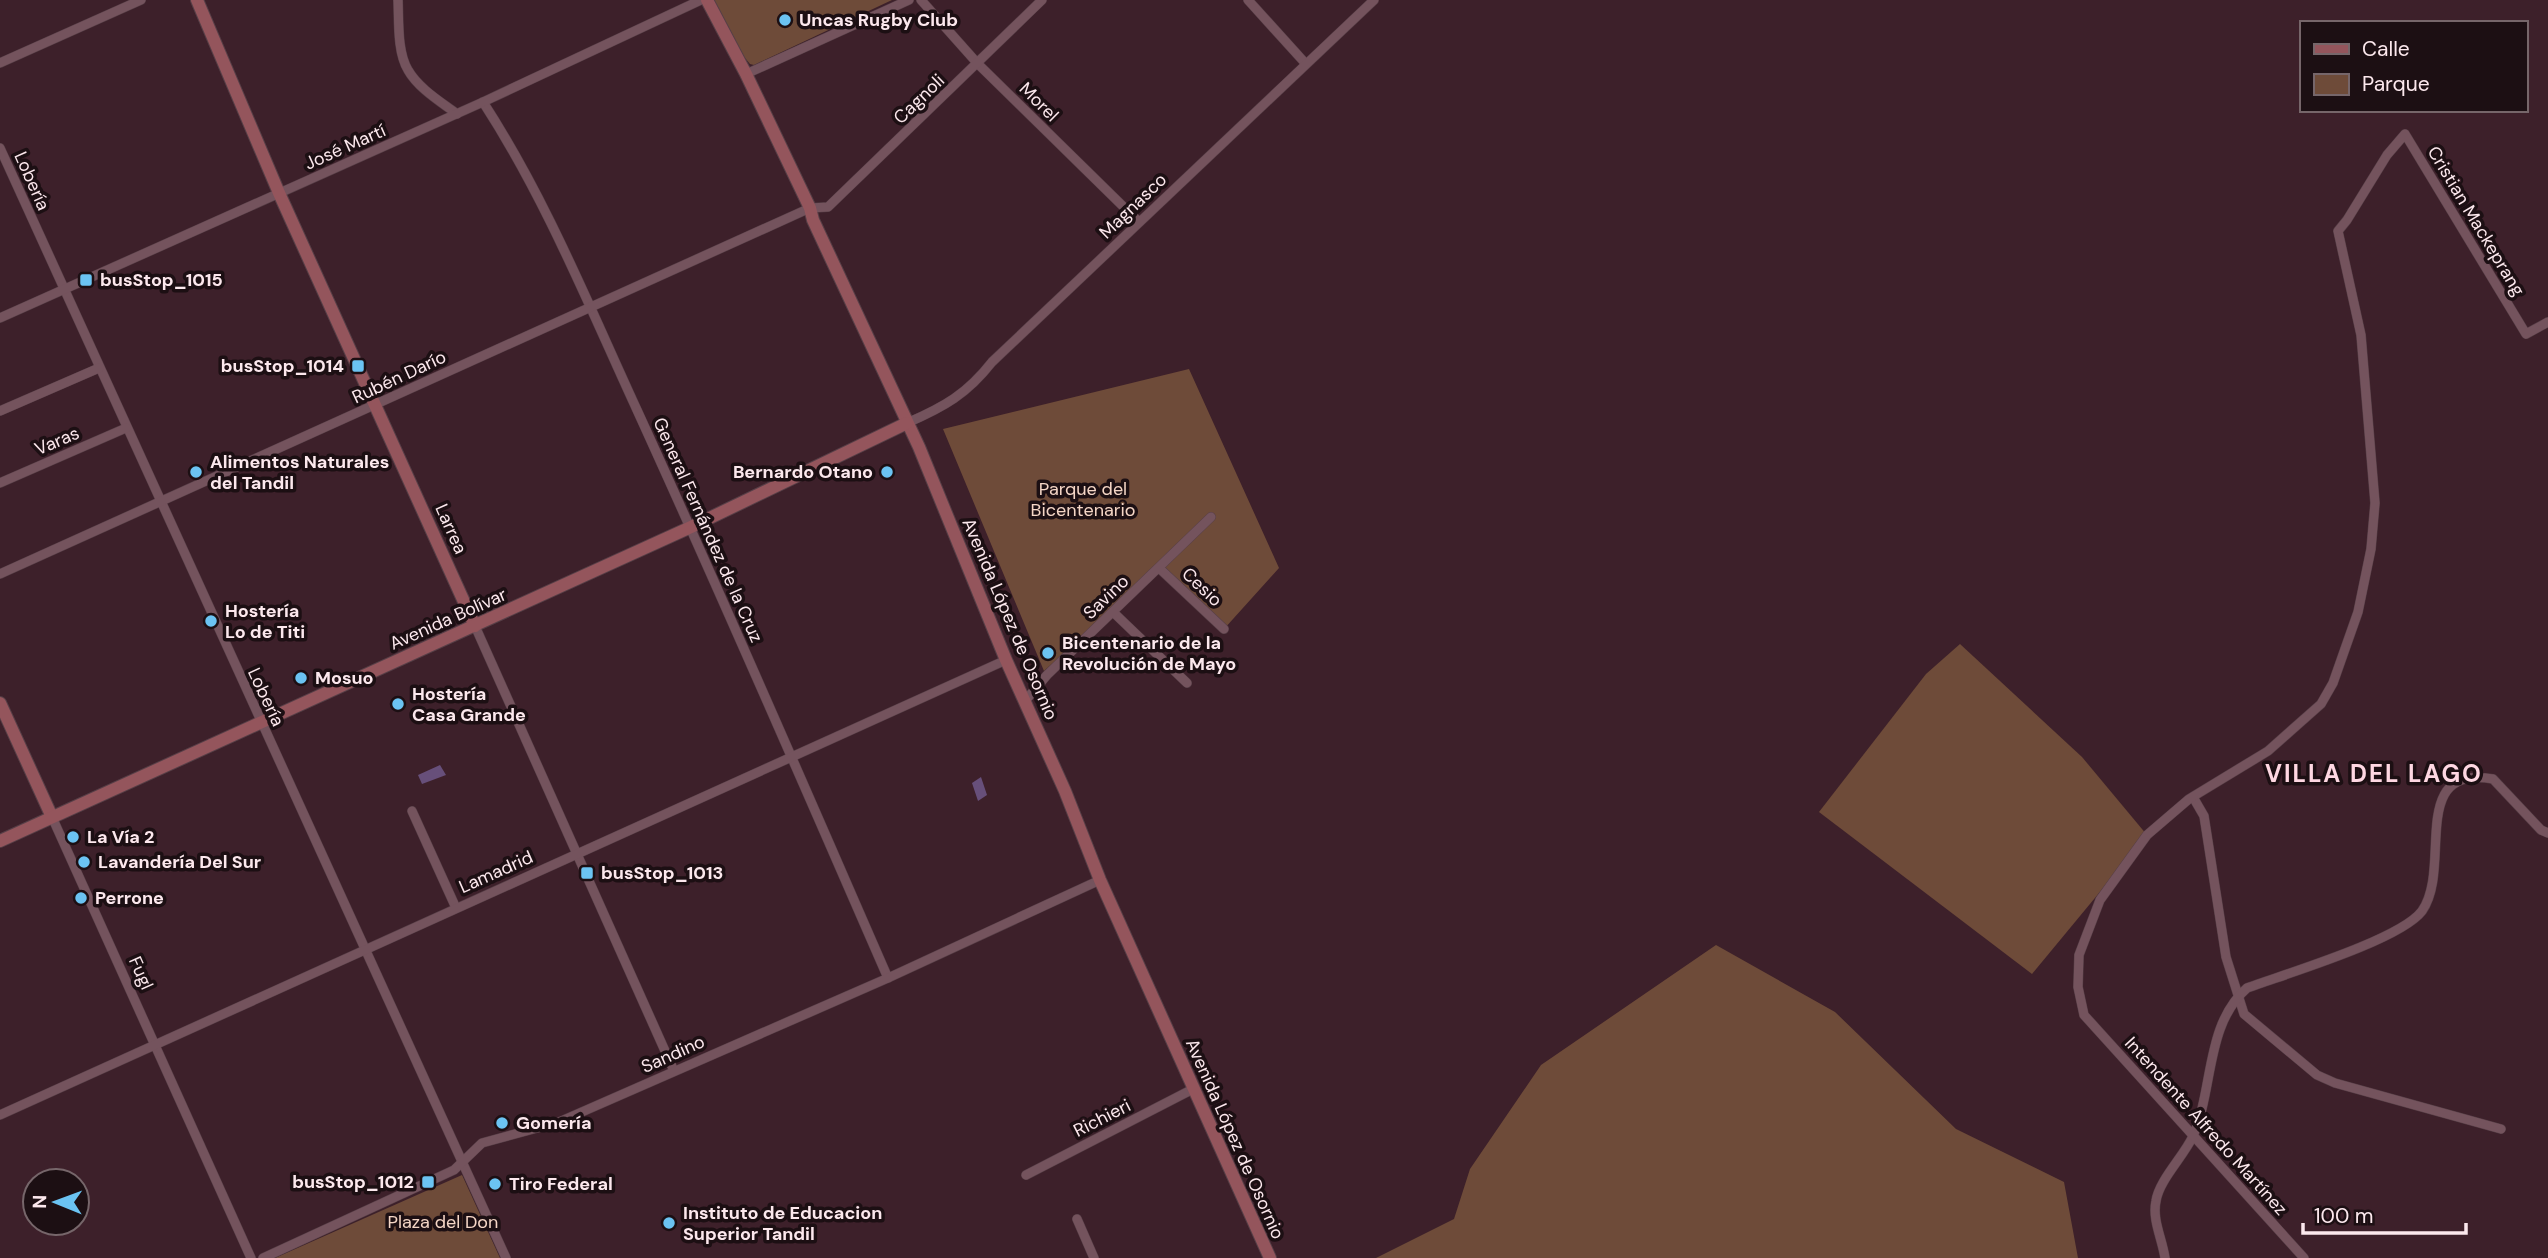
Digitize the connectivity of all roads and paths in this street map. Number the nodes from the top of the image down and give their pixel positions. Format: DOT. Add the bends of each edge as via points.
graph roads {
  1 [pos="141,0"];
  2 [pos="197,0"];
  3 [pos="398,0"];
  4 [pos="701,0"];
  5 [pos="707,0"];
  6 [pos="909,0"];
  7 [pos="921,0"];
  8 [pos="1042,0"];
  9 [pos="1248,0"];
  10 [pos="1374,0"];
  11 [pos="0,63"];
  12 [pos="978,64"];
  13 [pos="1306,64"];
  14 [pos="746,74"];
  15 [pos="484,102"];
  16 [pos="457,114"];
  17 [pos="0,148"];
  18 [pos="279,193"];
  19 [pos="810,208"];
  20 [pos="1139,222"];
  21 [pos="63,290"];
  22 [pos="590,307"];
  23 [pos="0,318"];
  24 [pos="2548,322"];
  25 [pos="99,368"];
  26 [pos="375,405"];
  27 [pos="0,411"];
  28 [pos="907,423"];
  29 [pos="126,428"];
  30 [pos="0,483"];
  31 [pos="160,503"];
  32 [pos="1211,517"];
  33 [pos="691,527"];
  34 [pos="1159,568"];
  35 [pos="0,574"];
  36 [pos="1112,612"];
  37 [pos="475,625"];
  38 [pos="1224,629"];
  39 [pos="1006,660"];
  40 [pos="1186,683"];
  41 [pos="1025,701"];
  42 [pos="0,703"];
  43 [pos="261,723"];
  44 [pos="5,730"];
  45 [pos="791,756"];
  46 [pos="2193,797"];
  47 [pos="412,811"];
  48 [pos="52,817"];
  49 [pos="2548,833"];
  50 [pos="0,841"];
  51 [pos="578,853"];
  52 [pos="1100,880"];
  53 [pos="456,908"];
  54 [pos="366,948"];
  55 [pos="888,978"];
  56 [pos="2238,997"];
  57 [pos="154,1045"];
  58 [pos="674,1071"];
  59 [pos="1193,1089"];
  60 [pos="0,1115"];
  61 [pos="2501,1129"];
  62 [pos="2193,1137"];
  63 [pos="464,1163"];
  64 [pos="1026,1175"];
  65 [pos="1077,1219"];
  66 [pos="251,1258"];
  67 [pos="263,1258"];
  68 [pos="506,1258"];
  69 [pos="1094,1258"];
  70 [pos="1270,1258"];
  71 [pos="2165,1258"];
  72 [pos="2304,1258"];
  1 -- 11 [label="street"];
  2 -- 18 [label="main road, Larrea"];
  3 -- 16 [label="street" via="407,70"];
  4 -- 15 [label="street, José Martí"];
  5 -- 14 [label="main road, Avenida López de Osornio"];
  6 -- 14 [label="street"];
  7 -- 12 [label="street, Morel"];
  8 -- 12 [label="street, Cagnoli"];
  9 -- 13 [label="street"];
  10 -- 13 [label="street, Magnasco"];
  12 -- 19 [label="street, Cagnoli" via="828,206"];
  12 -- 20 [label="street, Morel"];
  13 -- 20 [label="street, Magnasco"];
  14 -- 19 [label="main road, Avenida López de Osornio"];
  15 -- 16 [label="street, José Martí"];
  15 -- 22 [label="street, General Fernández de la Cruz" via="509,141"];
  16 -- 18 [label="street, José Martí"];
  17 -- 21 [label="street, Lobería"];
  18 -- 21 [label="street, José Martí"];
  18 -- 26 [label="main road, Larrea"];
  19 -- 22 [label="street, Rubén Darío"];
  19 -- 28 [label="main road, Avenida López de Osornio"];
  20 -- 28 [label="street, Magnasco" via="962,394"];
  21 -- 23 [label="street, José Martí"];
  21 -- 25 [label="street, Lobería"];
  22 -- 26 [label="street, Rubén Darío"];
  22 -- 33 [label="street, General Fernández de la Cruz"];
  24 -- 46 [label="street, Cristian Mackeprang" via="2526,334 2405,134 2338,231 2361,335 2375,503 2358,612 2321,704 2268,751"];
  25 -- 27 [label="street"];
  25 -- 29 [label="street, Lobería"];
  26 -- 31 [label="street, Rubén Darío"];
  26 -- 37 [label="main road, Larrea"];
  28 -- 33 [label="main road, Avenida Bolívar"];
  28 -- 39 [label="main road, Avenida López de Osornio"];
  29 -- 30 [label="street, Varas"];
  29 -- 31 [label="street, Lobería"];
  31 -- 35 [label="street, Rubén Darío"];
  31 -- 43 [label="street, Lobería"];
  32 -- 34 [label="street, Savino"];
  33 -- 37 [label="main road, Avenida Bolívar"];
  33 -- 45 [label="street, General Fernández de la Cruz"];
  34 -- 36 [label="street, Savino"];
  34 -- 38 [label="street, Cesio"];
  36 -- 40 [label="street"];
  36 -- 41 [label="street, Savino"];
  37 -- 43 [label="main road, Avenida Bolívar"];
  37 -- 51 [label="street, Larrea"];
  39 -- 41 [label="main road, Avenida López de Osornio"];
  39 -- 45 [label="street, Lamadrid"];
  41 -- 52 [label="main road, Avenida López de Osornio"];
  42 -- 44 [label="main road, Fugl"];
  43 -- 48 [label="main road, Avenida Bolívar"];
  43 -- 54 [label="street, Lobería"];
  44 -- 48 [label="main road, Fugl"];
  45 -- 51 [label="street, Lamadrid"];
  45 -- 55 [label="street, General Fernández de la Cruz"];
  46 -- 56 [label="street" via="2204,816 2226,957"];
  46 -- 62 [label="street, Intendente Alfredo Martínez" via="2147,835 2099,901 2079,955 2078,987 2084,1015"];
  47 -- 53 [label="street"];
  48 -- 50 [label="main road, Avenida Bolívar"];
  48 -- 57 [label="street, Fugl"];
  49 -- 56 [label="street" via="2493,779 2463,777 2449,786 2438,807 2432,894 2420,913 2367,945 2247,988"];
  51 -- 53 [label="street, Lamadrid"];
  51 -- 58 [label="street, Larrea"];
  52 -- 55 [label="street, Sandino"];
  52 -- 59 [label="main road, Avenida López de Osornio"];
  53 -- 54 [label="street, Lamadrid"];
  54 -- 57 [label="street, Lamadrid"];
  54 -- 63 [label="street, Lobería"];
  55 -- 58 [label="street, Sandino"];
  56 -- 61 [label="street" via="2244,1014 2317,1075"];
  56 -- 62 [label="street" via="2225,1014 2216,1041"];
  57 -- 60 [label="street, Lamadrid"];
  57 -- 66 [label="street, Fugl"];
  58 -- 63 [label="street, Sandino" via="559,1122 482,1143"];
  59 -- 64 [label="street, Richieri"];
  59 -- 70 [label="main road, Avenida López de Osornio"];
  62 -- 71 [label="street" via="2156,1197 2154,1214"];
  62 -- 72 [label="street, Intendente Alfredo Martínez"];
  63 -- 67 [label="street, Sandino"];
  63 -- 68 [label="street, Lobería"];
  65 -- 69 [label="street"];
}
